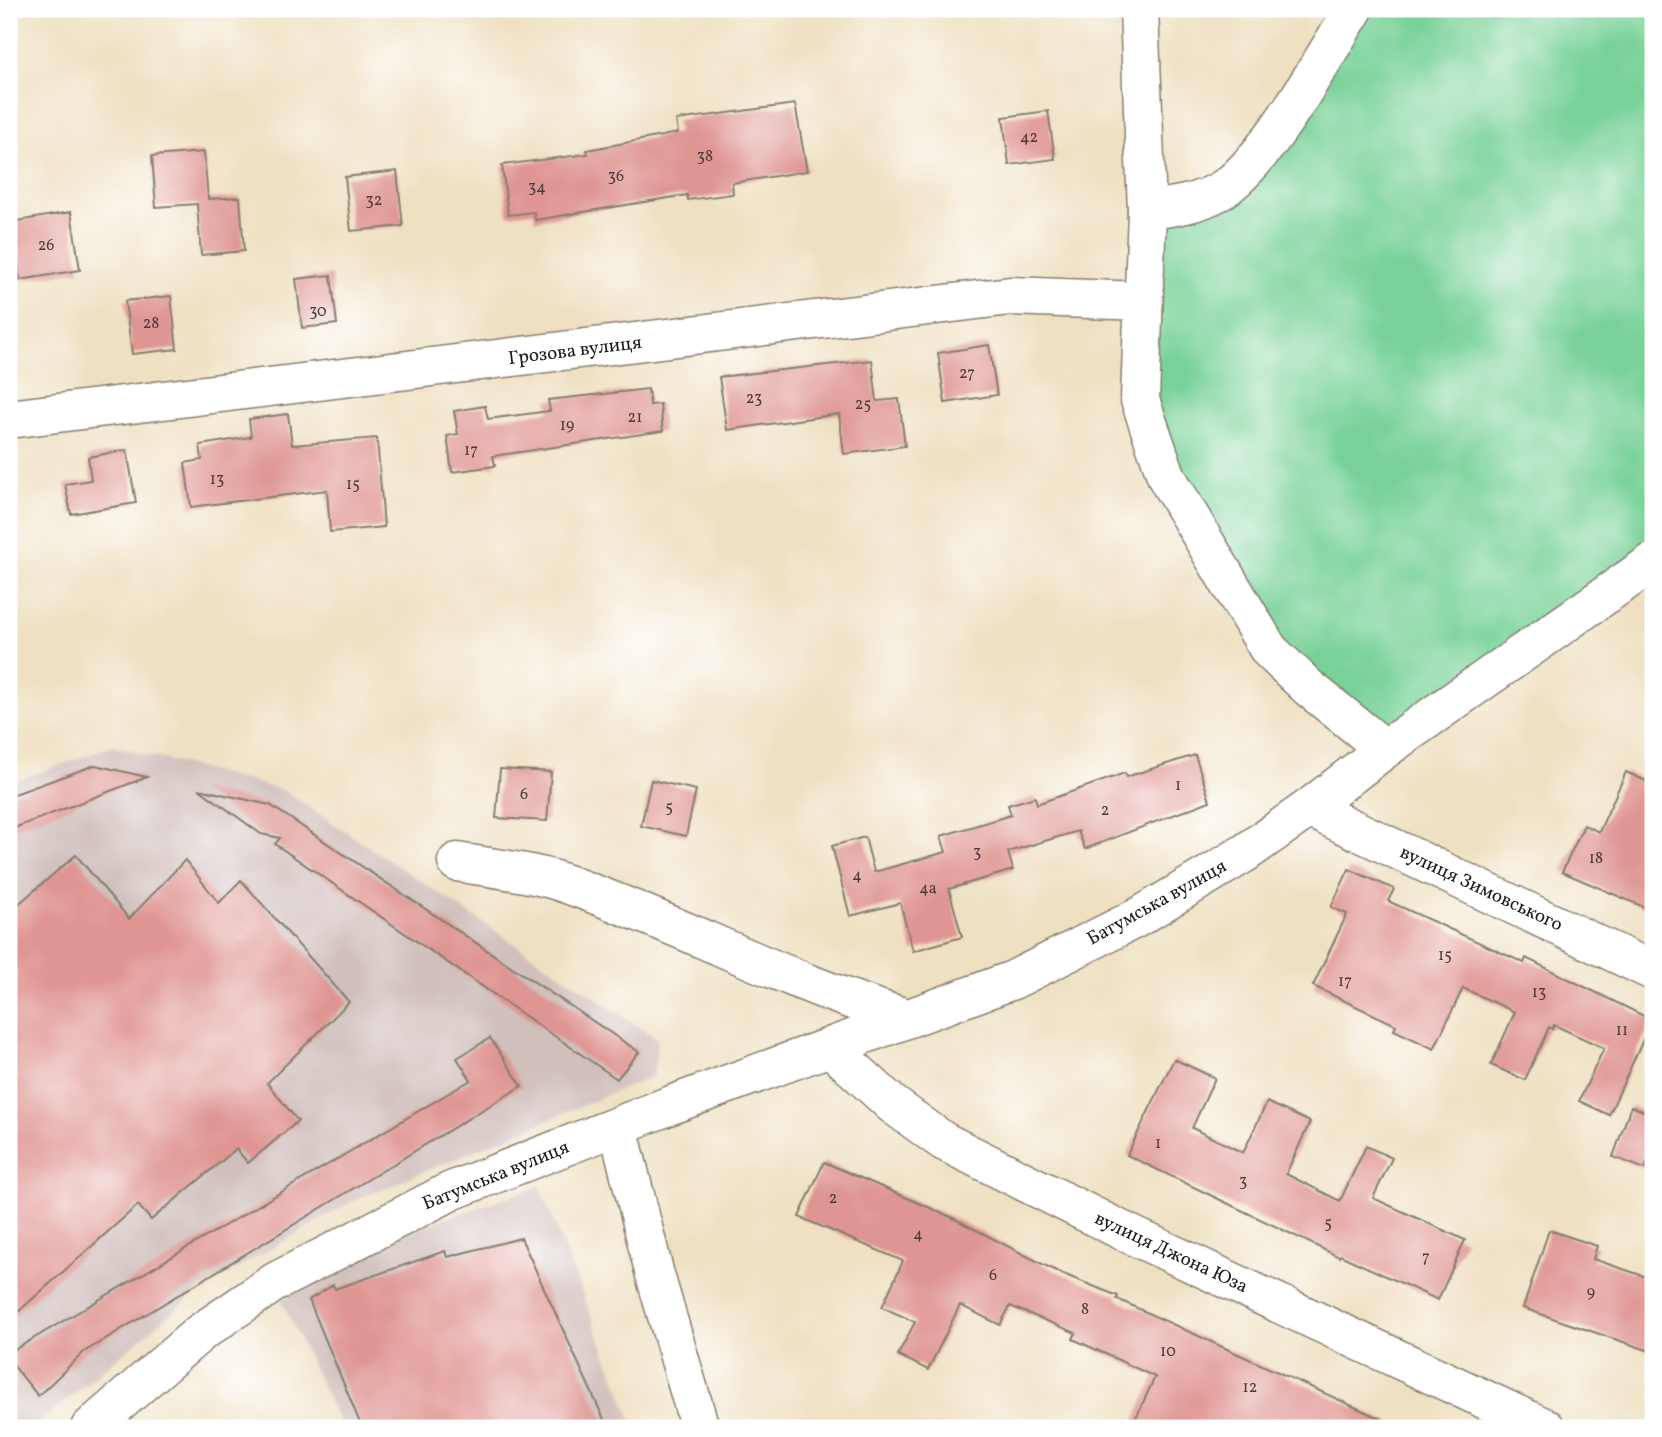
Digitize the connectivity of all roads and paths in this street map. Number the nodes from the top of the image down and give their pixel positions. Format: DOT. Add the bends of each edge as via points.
graph roads {
  1 [pos="1139,9"];
  2 [pos="1354,9"];
  3 [pos="1147,210"];
  4 [pos="1142,301"];
  5 [pos="9,419"];
  6 [pos="1653,562"];
  7 [pos="1385,749"];
  8 [pos="1309,808"];
  9 [pos="457,862"];
  10 [pos="1653,971"];
  11 [pos="907,1018"];
  12 [pos="830,1047"];
  13 [pos="618,1127"];
  14 [pos="1538,1426"];
  15 [pos="90,1428"];
  16 [pos="700,1428"];
  1 -- 3 [label="street"];
  2 -- 3 [label="street" via="1244,172 1221,190 1189,205"];
  3 -- 4 [label="street"];
  4 -- 5 [label="street, Грозова вулиця" via="1010,296"];
  4 -- 7 [label="street" via="1140,400 1167,478 1269,650"];
  6 -- 7 [label="street, Батумська вулиця"];
  7 -- 8 [label="street, Батумська вулиця"];
  8 -- 10 [label="street, вулиця Зимовського"];
  8 -- 11 [label="street, Батумська вулиця" via="1137,918 1013,980"];
  9 -- 11 [label="street" via="558,881 862,1005"];
  11 -- 12 [label="street, Батумська вулиця"];
  12 -- 13 [label="street, Батумська вулиця"];
  12 -- 14 [label="street, вулиця Джона Юза" via="892,1104 943,1141"];
  13 -- 15 [label="street, Батумська вулиця" via="451,1191 275,1282 200,1333"];
  13 -- 16 [label="street"];
}
